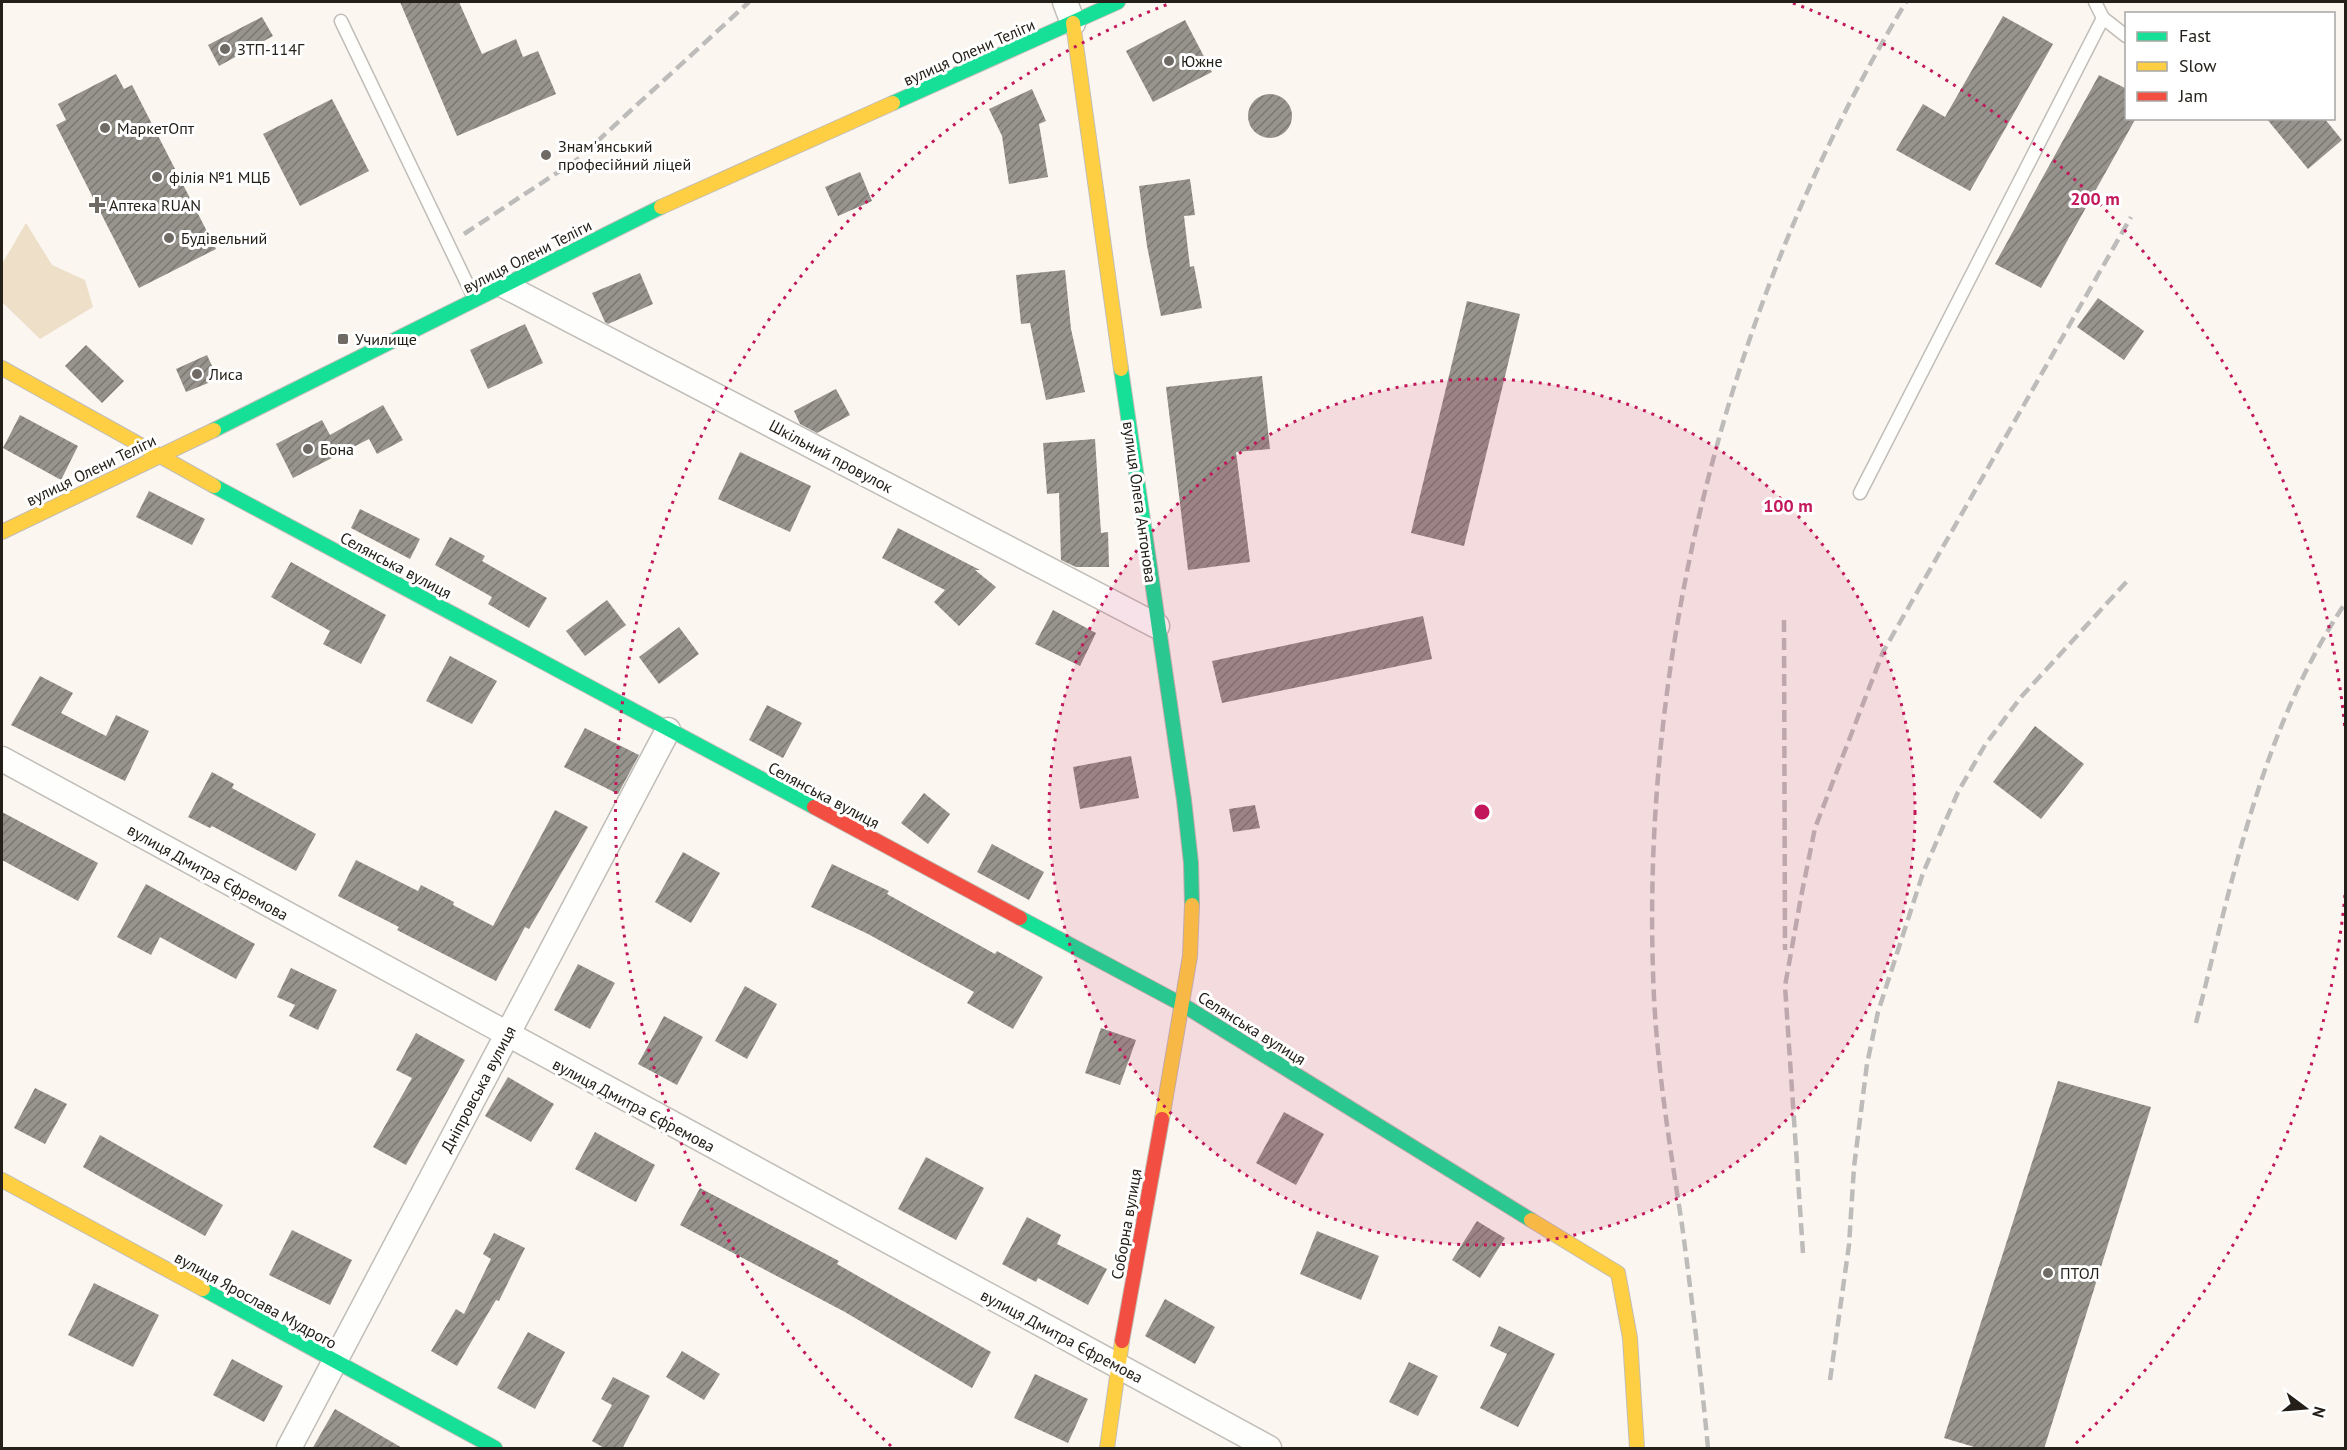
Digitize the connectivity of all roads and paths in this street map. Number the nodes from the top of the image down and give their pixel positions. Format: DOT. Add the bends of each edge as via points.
graph roads {
  1 [pos="1118,2"];
  2 [pos="2095,2"];
  3 [pos="1069,12"];
  4 [pos="2103,18"];
  5 [pos="341,21"];
  6 [pos="2125,34"];
  7 [pos="505,286"];
  8 [pos="476,301"];
  9 [pos="2,368"];
  10 [pos="159,456"];
  11 [pos="1860,493"];
  12 [pos="2,532"];
  13 [pos="1157,626"];
  14 [pos="668,730"];
  15 [pos="2,759"];
  16 [pos="1183,1005"];
  17 [pos="506,1035"];
  18 [pos="2,1180"];
  19 [pos="336,1362"];
  20 [pos="1117,1367"];
  21 [pos="289,1449"];
  22 [pos="495,1449"];
  23 [pos="1107,1449"];
  24 [pos="1269,1449"];
  25 [pos="1637,1449"];
  1 -- 3 [label="street, вулиця Олени Теліги"];
  2 -- 4 [label="lane"];
  3 -- 7 [label="street, вулиця Олени Теліги" via="628,222"];
  3 -- 13 [label="street, вулиця Олега Антонова"];
  4 -- 6 [label="lane"];
  4 -- 11 [label="lane"];
  5 -- 8 [label="lane"];
  7 -- 8 [label="street, вулиця Олени Теліги"];
  7 -- 13 [label="street, Шкільний провулок"];
  8 -- 10 [label="street, вулиця Олени Теліги"];
  9 -- 10 [label="street, Селянська вулиця"];
  10 -- 12 [label="street, вулиця Олени Теліги"];
  10 -- 14 [label="street, Селянська вулиця"];
  13 -- 16 [label="street, вулиця Олега Антонова" via="1185,800 1191,863 1190,956"];
  14 -- 16 [label="street, Селянська вулиця"];
  14 -- 17 [label="street, Дніпровська вулиця"];
  15 -- 17 [label="street, вулиця Дмитра Єфремова"];
  16 -- 20 [label="street, Соборна вулиця"];
  16 -- 25 [label="street, Селянська вулиця" via="1618,1273 1630,1338"];
  17 -- 19 [label="street, Дніпровська вулиця"];
  17 -- 20 [label="street, вулиця Дмитра Єфремова"];
  18 -- 19 [label="street, вулиця Ярослава Мудрого"];
  19 -- 21 [label="street, Дніпровська вулиця"];
  19 -- 22 [label="street, вулиця Ярослава Мудрого"];
  20 -- 23 [label="street, Соборна вулиця"];
  20 -- 24 [label="street, вулиця Дмитра Єфремова"];
}
